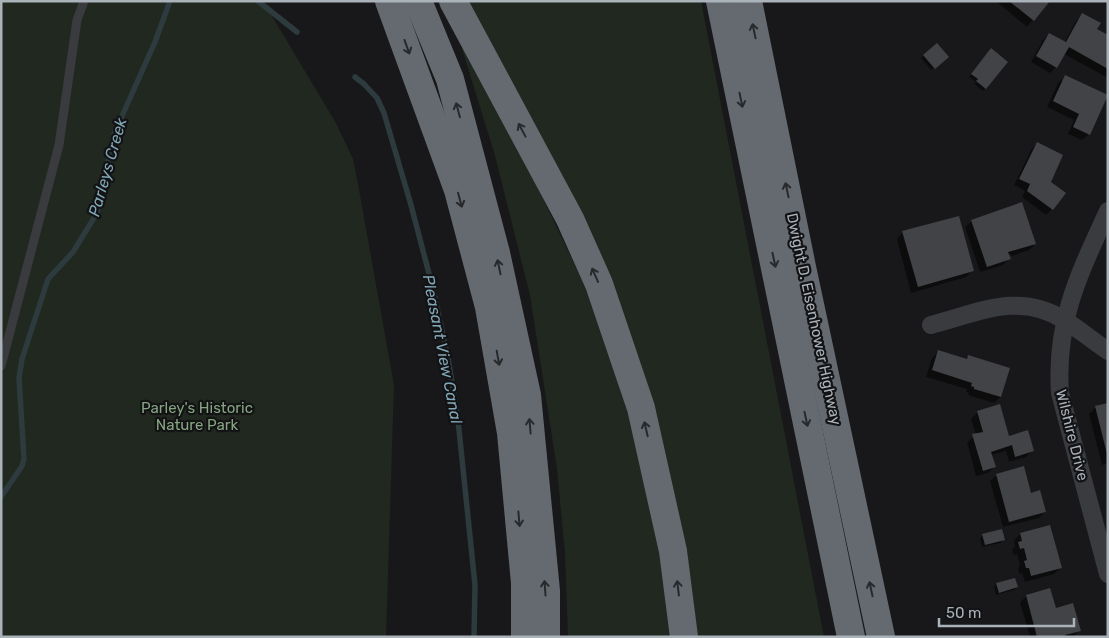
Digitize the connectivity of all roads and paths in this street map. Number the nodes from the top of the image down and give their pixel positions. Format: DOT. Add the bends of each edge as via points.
graph roads {
  1 [pos="84,1"];
  2 [pos="390,1"];
  3 [pos="418,1"];
  4 [pos="453,1"];
  5 [pos="720,1"];
  6 [pos="748,1"];
  7 [pos="1108,211"];
  8 [pos="1064,320"];
  9 [pos="931,325"];
  10 [pos="1108,352"];
  11 [pos="1,366"];
  12 [pos="1108,574"];
  13 [pos="525,637"];
  14 [pos="546,637"];
  15 [pos="684,637"];
  16 [pos="851,637"];
  17 [pos="881,637"];
  1 -- 11 [label="lane" via="77,20 59,145"];
  2 -- 13 [label="highway, one-way" via="458,190 489,307 511,433 524,583"];
  14 -- 3 [label="highway, one-way" via="546,591 527,395 496,252 450,79"];
  15 -- 4 [label="highway, one-way" via="673,551 641,408 600,284 570,219"];
  5 -- 16 [label="highway, Dwight D. Eisenhower Highway, one-way"];
  17 -- 6 [label="highway, Dwight D. Eisenhower Highway, one-way"];
  7 -- 8 [label="street, Wilshire Drive" via="1076,282"];
  8 -- 9 [label="street" via="1036,307 1012,305"];
  8 -- 10 [label="street"];
  8 -- 12 [label="street, Wilshire Drive" via="1059,362 1060,393"];
}
